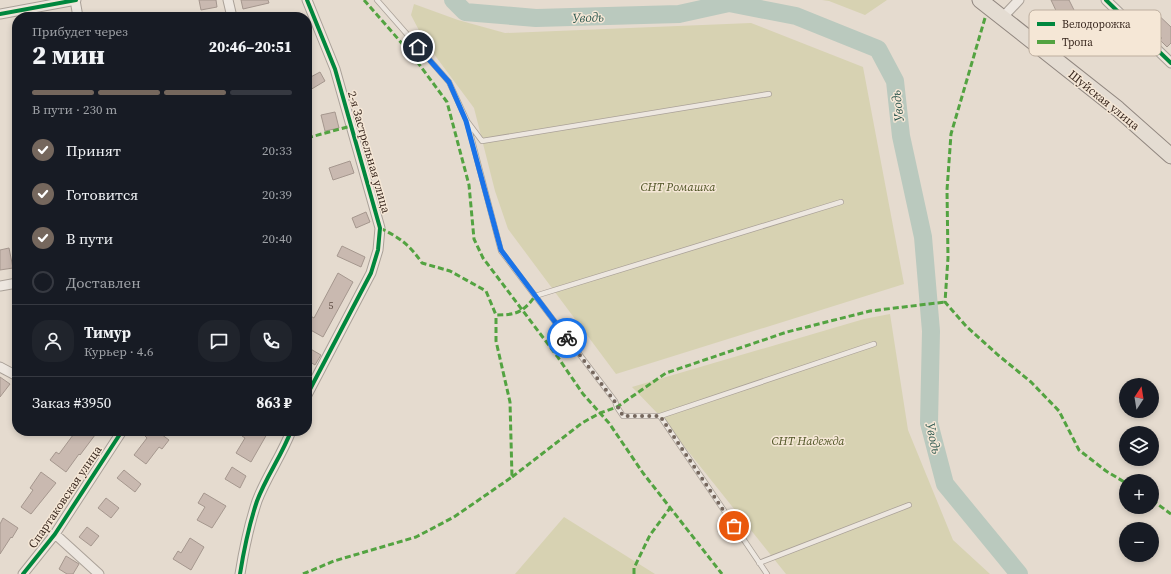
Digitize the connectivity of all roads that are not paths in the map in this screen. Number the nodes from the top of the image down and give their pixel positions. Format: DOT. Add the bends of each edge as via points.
graph roads {
  1 [pos="75,0"];
  2 [pos="228,0"];
  3 [pos="307,0"];
  4 [pos="377,0"];
  5 [pos="980,0"];
  6 [pos="1019,0"];
  7 [pos="1106,0"];
  8 [pos="1116,10"];
  9 [pos="77,12"];
  10 [pos="231,12"];
  11 [pos="312,12"];
  12 [pos="312,12"];
  13 [pos="0,14"];
  14 [pos="1002,18"];
  15 [pos="1029,39"];
  16 [pos="1161,53"];
  17 [pos="1050,56"];
  18 [pos="1171,63"];
  19 [pos="769,94"];
  20 [pos="466,121"];
  21 [pos="1171,156"];
  22 [pos="841,202"];
  23 [pos="12,284"];
  24 [pos="0,286"];
  25 [pos="535,296"];
  26 [pos="874,344"];
  27 [pos="0,367"];
  28 [pos="12,373"];
  29 [pos="312,385"];
  30 [pos="660,416"];
  31 [pos="119,436"];
  32 [pos="289,436"];
  33 [pos="909,505"];
  34 [pos="55,534"];
  35 [pos="759,563"];
  36 [pos="23,574"];
  37 [pos="99,574"];
  38 [pos="240,574"];
  39 [pos="767,574"];
  1 -- 9 [label="street"];
  1 -- 13 [label="street"];
  2 -- 10 [label="street"];
  3 -- 12 [label="street, 2-я Застрельная улица"];
  4 -- 20 [label="lane" via="449,82"];
  5 -- 14 [label="main road, Шуйская улица"];
  6 -- 14 [label="street"];
  7 -- 8 [label="street"];
  11 -- 29 [label="street, 2-я Застрельная улица" via="335,69 380,228 378,250 371,273"];
  14 -- 15 [label="main road, Шуйская улица"];
  16 -- 18 [label="street"];
  17 -- 21 [label="main road, Шуйская улица" via="1118,109"];
  19 -- 20 [label="lane" via="482,141"];
  20 -- 25 [label="lane" via="501,250"];
  22 -- 25 [label="lane"];
  23 -- 24 [label="street"];
  25 -- 30 [label="lane" via="623,416"];
  26 -- 30 [label="lane"];
  27 -- 28 [label="street"];
  30 -- 35 [label="lane"];
  31 -- 34 [label="street, Спартаковская улица"];
  32 -- 38 [label="street" via="258,500 245,541"];
  33 -- 35 [label="lane"];
  34 -- 36 [label="street, Спартаковская улица"];
  34 -- 37 [label="street"];
  35 -- 39 [label="lane"];
}
